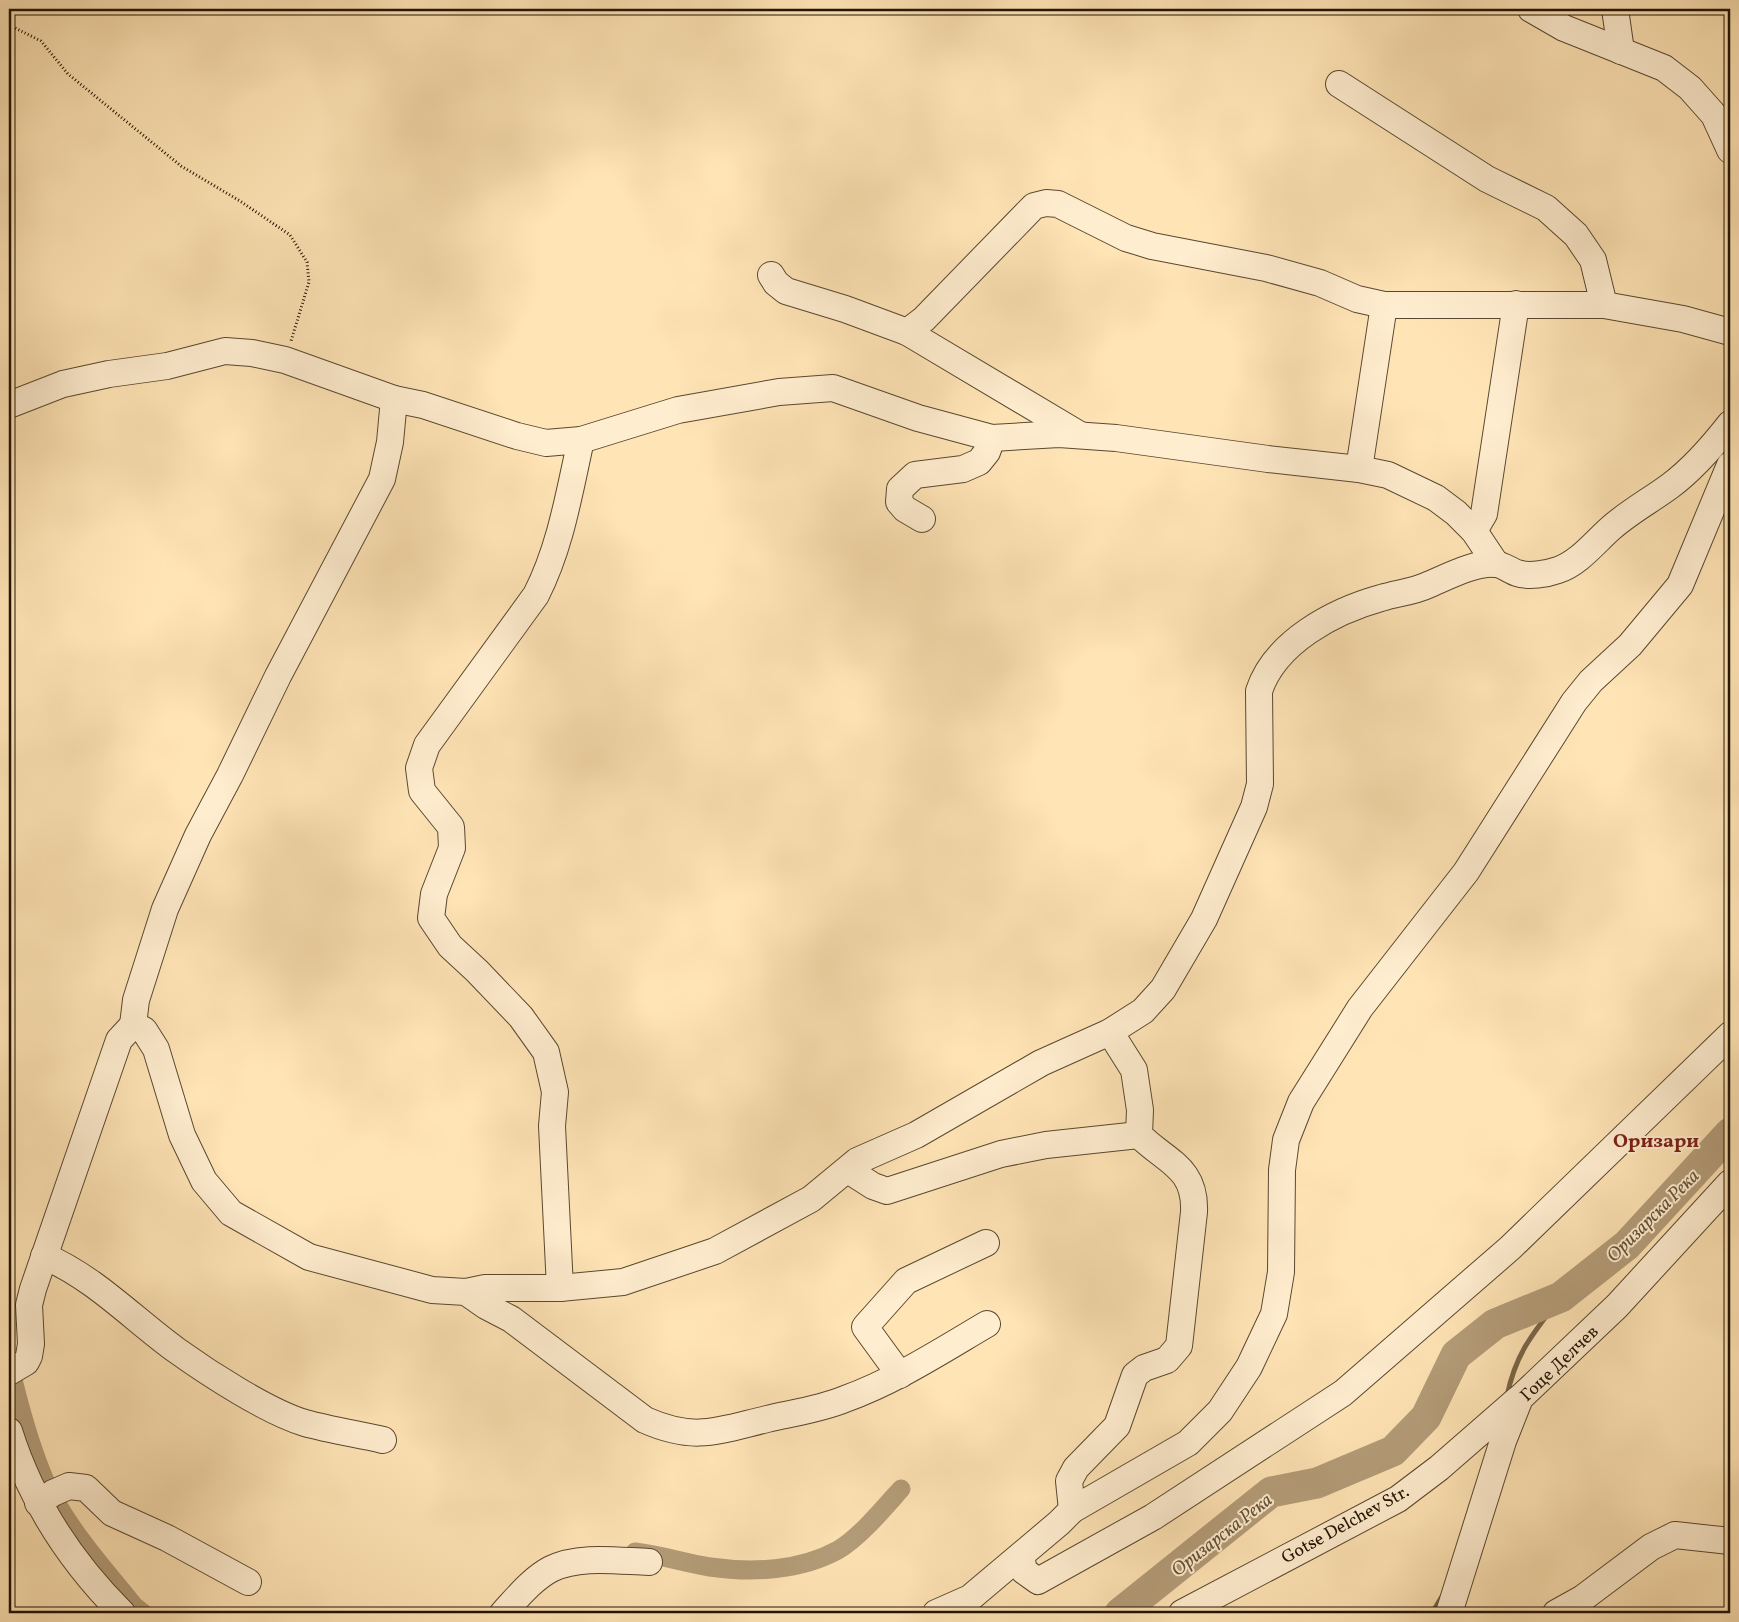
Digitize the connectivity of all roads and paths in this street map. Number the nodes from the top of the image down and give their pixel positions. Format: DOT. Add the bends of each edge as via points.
graph roads {
  1 [pos="1531,9"];
  2 [pos="1615,9"];
  3 [pos="9,25"];
  4 [pos="1621,51"];
  5 [pos="1339,84"];
  6 [pos="1730,150"];
  7 [pos="771,275"];
  8 [pos="1516,304"];
  9 [pos="1384,305"];
  10 [pos="1604,305"];
  11 [pos="907,332"];
  12 [pos="1730,332"];
  13 [pos="285,360"];
  14 [pos="394,399"];
  15 [pos="9,405"];
  16 [pos="1730,424"];
  17 [pos="1081,435"];
  18 [pos="992,438"];
  19 [pos="581,440"];
  20 [pos="1730,465"];
  21 [pos="1359,469"];
  22 [pos="922,519"];
  23 [pos="1474,531"];
  24 [pos="1496,564"];
  25 [pos="133,1025"];
  26 [pos="1110,1032"];
  27 [pos="1730,1035"];
  28 [pos="1139,1135"];
  29 [pos="848,1170"];
  30 [pos="1730,1183"];
  31 [pos="986,1243"];
  32 [pos="44,1256"];
  33 [pos="560,1288"];
  34 [pos="466,1292"];
  35 [pos="987,1324"];
  36 [pos="17,1367"];
  37 [pos="900,1375"];
  38 [pos="1520,1398"];
  39 [pos="9,1431"];
  40 [pos="383,1440"];
  41 [pos="38,1503"];
  42 [pos="1072,1510"];
  43 [pos="1730,1541"];
  44 [pos="1021,1556"];
  45 [pos="649,1562"];
  46 [pos="248,1582"];
  47 [pos="122,1613"];
  48 [pos="503,1613"];
  49 [pos="936,1613"];
  50 [pos="1182,1613"];
  51 [pos="1449,1613"];
  52 [pos="1556,1613"];
  1 -- 4 [label="street" via="1564,28"];
  2 -- 4 [label="street"];
  3 -- 13 [label="path" via="41,41 68,74 181,166 290,235 307,262 309,282"];
  4 -- 6 [label="street" via="1664,68 1690,88 1714,114"];
  5 -- 10 [label="street" via="1487,179 1546,208 1576,235 1593,260"];
  7 -- 11 [label="street" via="786,291"];
  8 -- 9 [label="street"];
  8 -- 10 [label="street"];
  8 -- 23 [label="street" via="1484,514"];
  9 -- 11 [label="street" via="1266,268 1152,246 1126,238 1058,204 1046,202 1034,206 924,319"];
  9 -- 21 [label="street"];
  10 -- 12 [label="street" via="1683,319"];
  11 -- 17 [label="street"];
  13 -- 14 [label="street"];
  13 -- 15 [label="street" via="225,351 167,366 63,384"];
  14 -- 19 [label="street" via="517,436 546,442"];
  14 -- 25 [label="street" via="382,479 198,835 165,909 136,1000"];
  16 -- 24 [label="street" via="1706,454 1672,485 1612,526 1574,561 1559,570 1520,574"];
  17 -- 18 [label="street"];
  17 -- 21 [label="street"];
  18 -- 19 [label="street" via="918,418 833,388 779,392 678,410"];
  18 -- 22 [label="street" via="979,462 963,469 915,475 900,489 899,502"];
  19 -- 33 [label="street" via="564,520 546,576 536,595 427,745 418,768 422,791 451,827 452,848 434,894 431,918 450,946 521,1017 546,1052 554,1092 552,1126"];
  20 -- 42 [label="street" via="1680,585 1630,645 1591,681 1574,702 1466,872 1360,1008 1301,1102 1286,1140 1282,1170 1281,1272 1274,1314 1250,1367 1220,1411 1188,1443"];
  21 -- 23 [label="street" via="1388,475 1421,490 1456,513"];
  23 -- 24 [label="street"];
  24 -- 26 [label="street" via="1465,570 1340,614 1313,628 1276,661 1258,691 1260,784 1254,807 1204,919 1162,989 1144,1011"];
  25 -- 32 [label="street" via="119,1040"];
  25 -- 34 [label="street" via="144,1030 152,1042 182,1135 204,1181 231,1213 309,1257 432,1290"];
  26 -- 28 [label="street" via="1134,1070 1140,1110"];
  26 -- 29 [label="street" via="1041,1063 916,1135 857,1161"];
  27 -- 44 [label="street" via="1510,1248 1342,1393 1153,1517 1038,1581 1024,1571"];
  28 -- 29 [label="street" via="1046,1145 1001,1154 887,1191"];
  28 -- 42 [label="street" via="1185,1174 1195,1196 1180,1342 1167,1360 1134,1375 1117,1426 1076,1468 1069,1481"];
  29 -- 33 [label="street" via="811,1199 715,1251 623,1282"];
  30 -- 38 [label="street, Гоце Делчев" via="1617,1306"];
  31 -- 37 [label="street" via="906,1281 865,1327"];
  32 -- 36 [label="street" via="29,1305 31,1344"];
  32 -- 40 [label="street" via="93,1282 176,1350 257,1400 304,1422"];
  33 -- 34 [label="street" via="485,1288"];
  34 -- 37 [label="street" via="511,1319 645,1420 667,1430 692,1434 715,1432 844,1400"];
  35 -- 37 [label="street"];
  38 -- 50 [label="street, Gotse Delchev Str." via="1398,1499"];
  38 -- 51 [label="street, Гоце Делчев" via="1503,1441"];
  39 -- 41 [label="street" via="21,1468"];
  41 -- 46 [label="street" via="69,1486 86,1488 112,1513 167,1538"];
  41 -- 47 [label="street" via="84,1572"];
  42 -- 44 [label="street"];
  43 -- 52 [label="street" via="1675,1535 1651,1547 1583,1598"];
  44 -- 49 [label="street" via="970,1598"];
  45 -- 48 [label="street" via="585,1560 552,1568 536,1579"];
}
